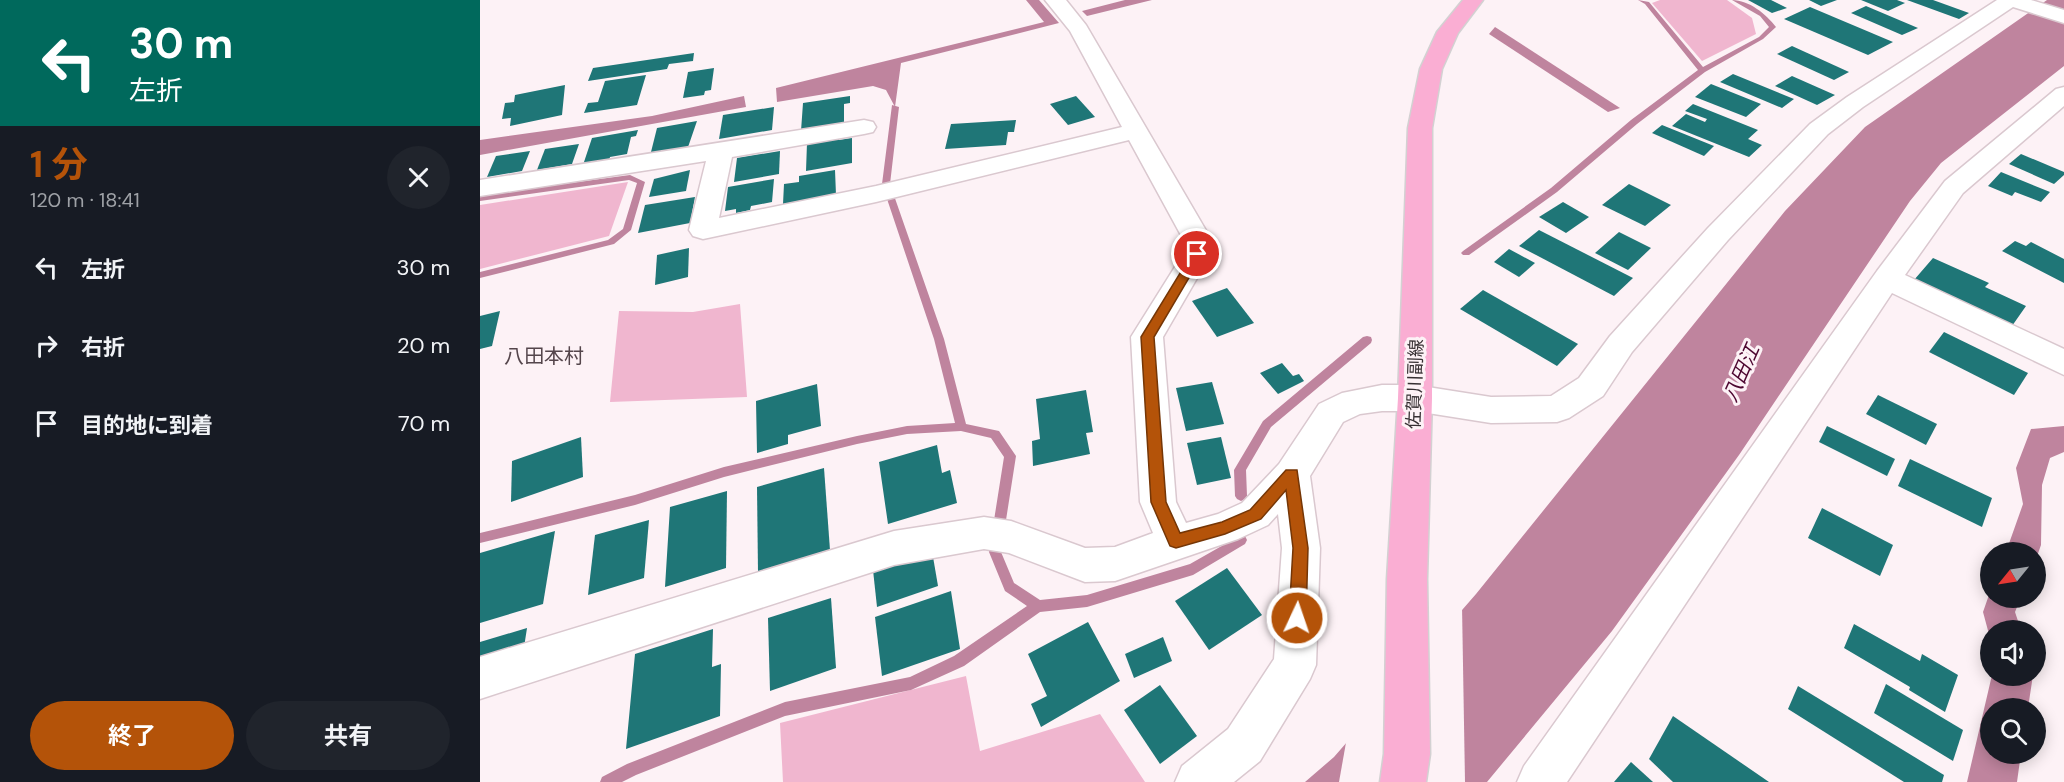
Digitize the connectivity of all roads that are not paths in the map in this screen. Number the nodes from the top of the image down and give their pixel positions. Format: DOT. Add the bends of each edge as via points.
graph roads {
  1 [pos="1055,0"];
  2 [pos="1473,0"];
  3 [pos="2011,0"];
  4 [pos="2064,17"];
  5 [pos="2064,94"];
  6 [pos="864,127"];
  7 [pos="1136,130"];
  8 [pos="721,151"];
  9 [pos="480,188"];
  10 [pos="1887,279"];
  11 [pos="2061,361"];
  12 [pos="1415,398"];
  13 [pos="1292,474"];
  14 [pos="1176,542"];
  15 [pos="480,678"];
  16 [pos="1198,782"];
  17 [pos="1403,782"];
  18 [pos="1540,782"];
  1 -- 7 [label="street" via="1079,29"];
  2 -- 12 [label="main road, 佐賀川副線" via="1448,32 1431,69 1420,128"];
  3 -- 4 [label="street"];
  3 -- 12 [label="street" via="1819,129 1718,234 1621,344 1591,387 1557,409 1491,410"];
  5 -- 10 [label="street" via="1954,187"];
  6 -- 8 [label="street"];
  7 -- 8 [label="street" via="876,194 703,230"];
  7 -- 14 [label="street" via="1197,239 1197,254 1147,337 1158,502"];
  8 -- 9 [label="street"];
  10 -- 11 [label="street"];
  10 -- 18 [label="street"];
  12 -- 13 [label="street" via="1354,402 1331,413"];
  12 -- 17 [label="main road, 佐賀川副線" via="1407,579 1407,754"];
  13 -- 14 [label="street" via="1255,514 1225,528"];
  13 -- 16 [label="street" via="1300,548 1295,665 1244,745"];
  14 -- 15 [label="street" via="1115,564 1085,565 998,535 894,548"];
}
